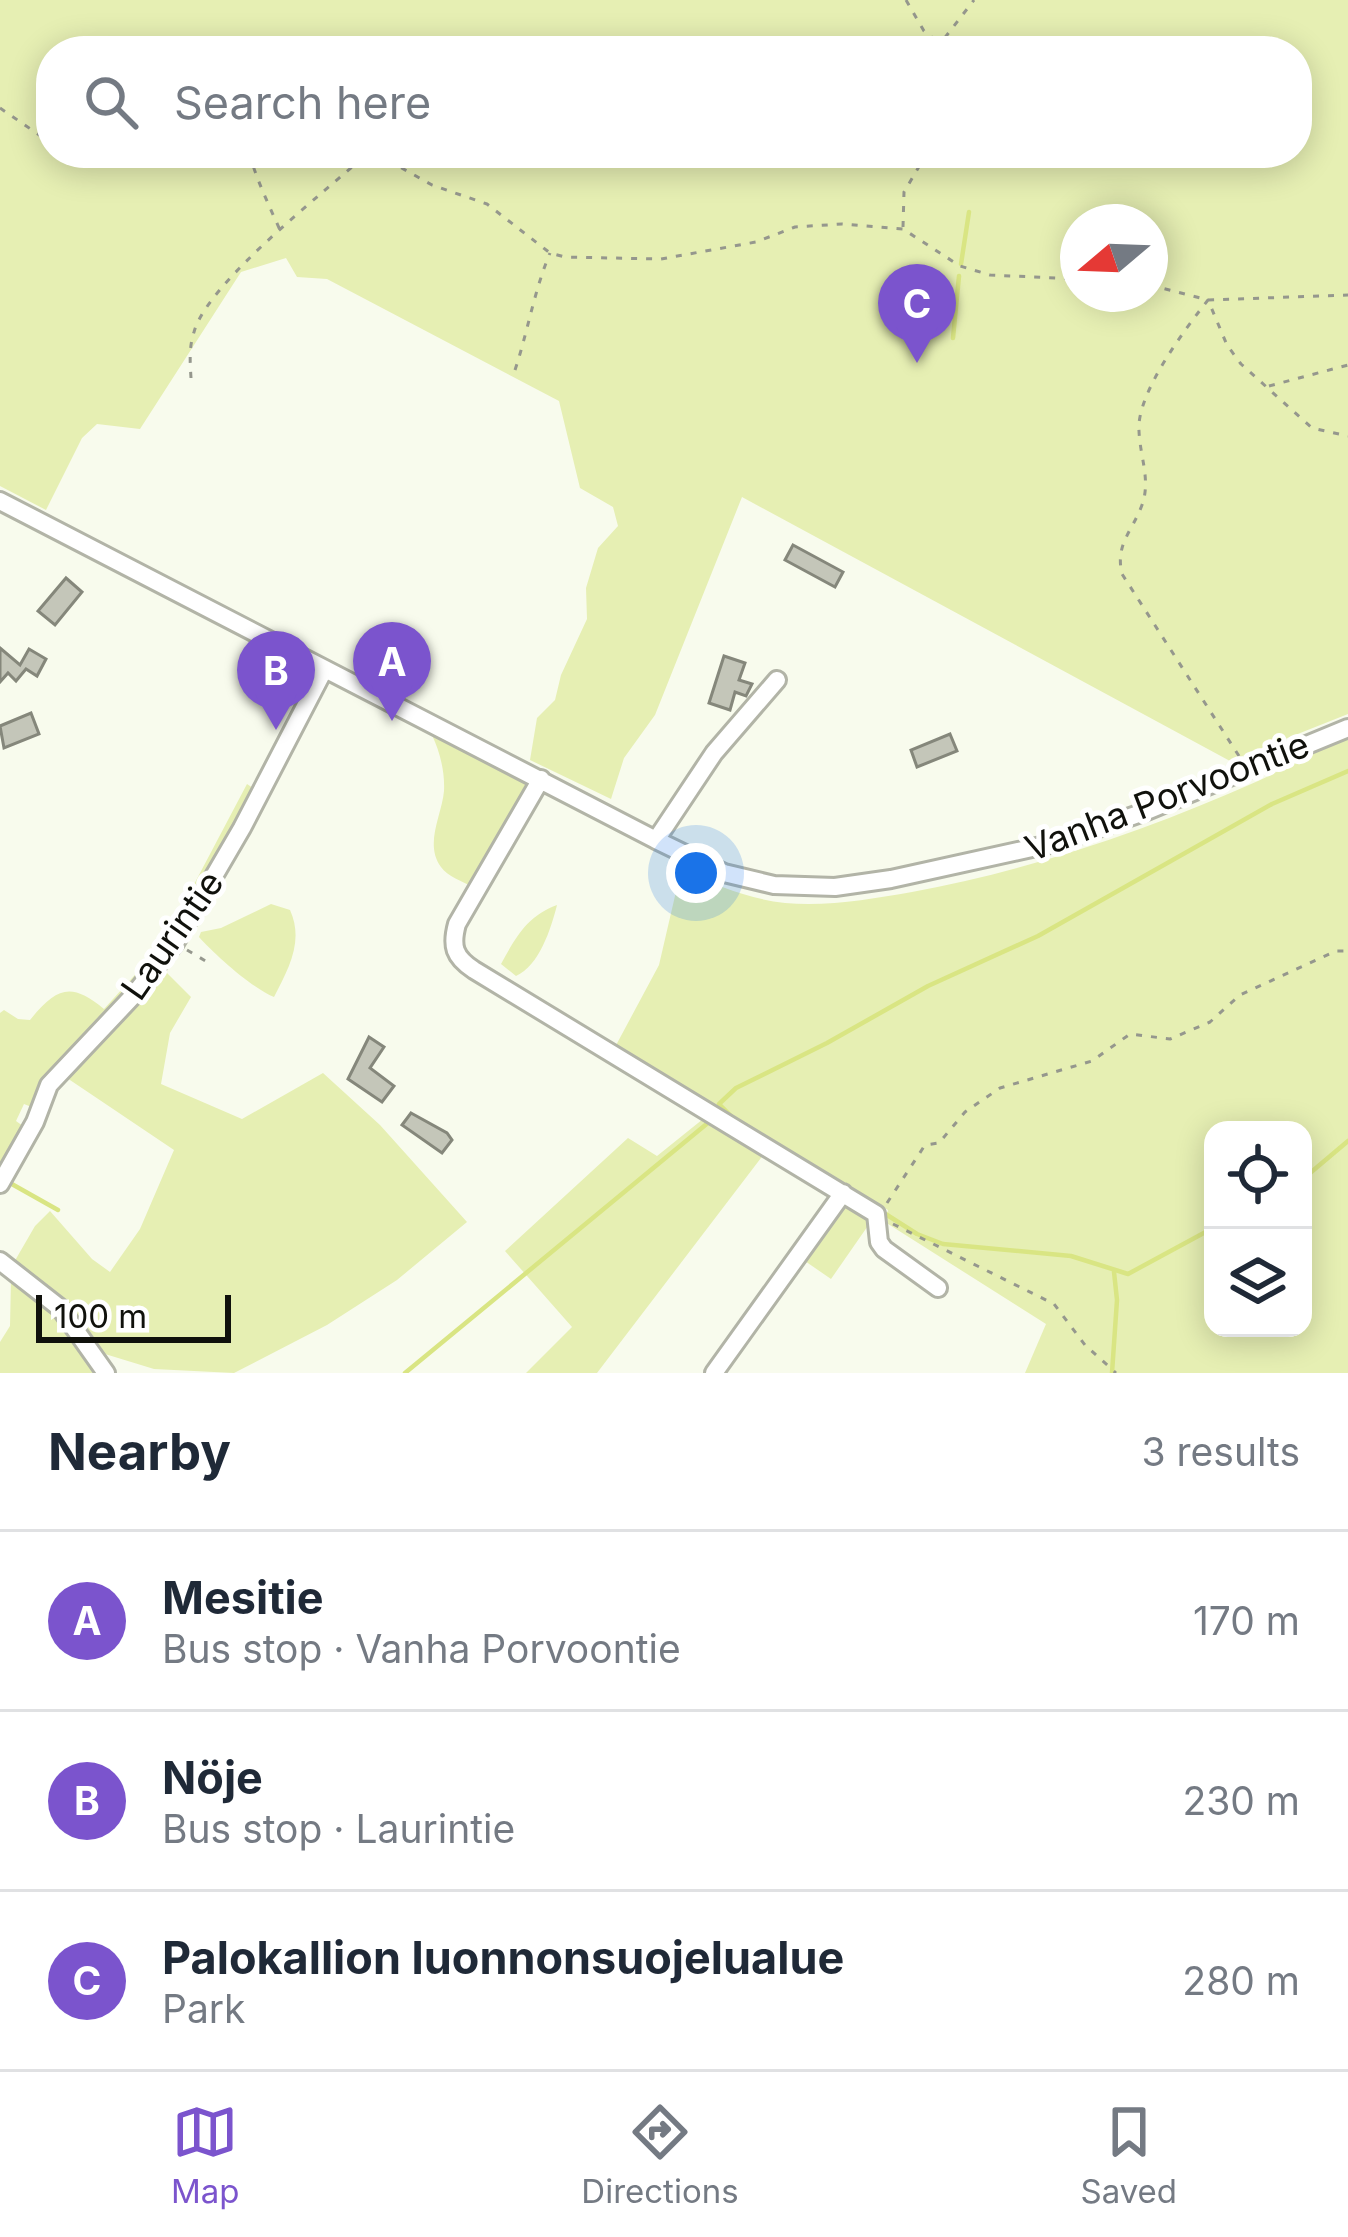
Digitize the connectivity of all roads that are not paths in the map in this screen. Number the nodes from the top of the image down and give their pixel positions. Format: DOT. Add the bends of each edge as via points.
graph roads {
  1 [pos="0,501"];
  2 [pos="324,670"];
  3 [pos="777,680"];
  4 [pos="1348,728"];
  5 [pos="541,779"];
  6 [pos="656,840"];
  7 [pos="0,1184"];
  8 [pos="843,1193"];
  9 [pos="0,1262"];
  10 [pos="938,1288"];
  11 [pos="106,1373"];
  12 [pos="714,1373"];
  1 -- 2 [label="street, Vanha Porvoontie"];
  2 -- 5 [label="street, Vanha Porvoontie"];
  2 -- 7 [label="street, Laurintie" via="175,943 49,1085"];
  3 -- 6 [label="street" via="714,753"];
  4 -- 6 [label="street, Vanha Porvoontie" via="1059,842 891,879 836,887 749,880"];
  5 -- 6 [label="street, Vanha Porvoontie"];
  5 -- 8 [label="street" via="457,924 457,955"];
  8 -- 10 [label="street" via="879,1212 878,1242"];
  8 -- 12 [label="street"];
  9 -- 11 [label="street" via="61,1308"];
}
